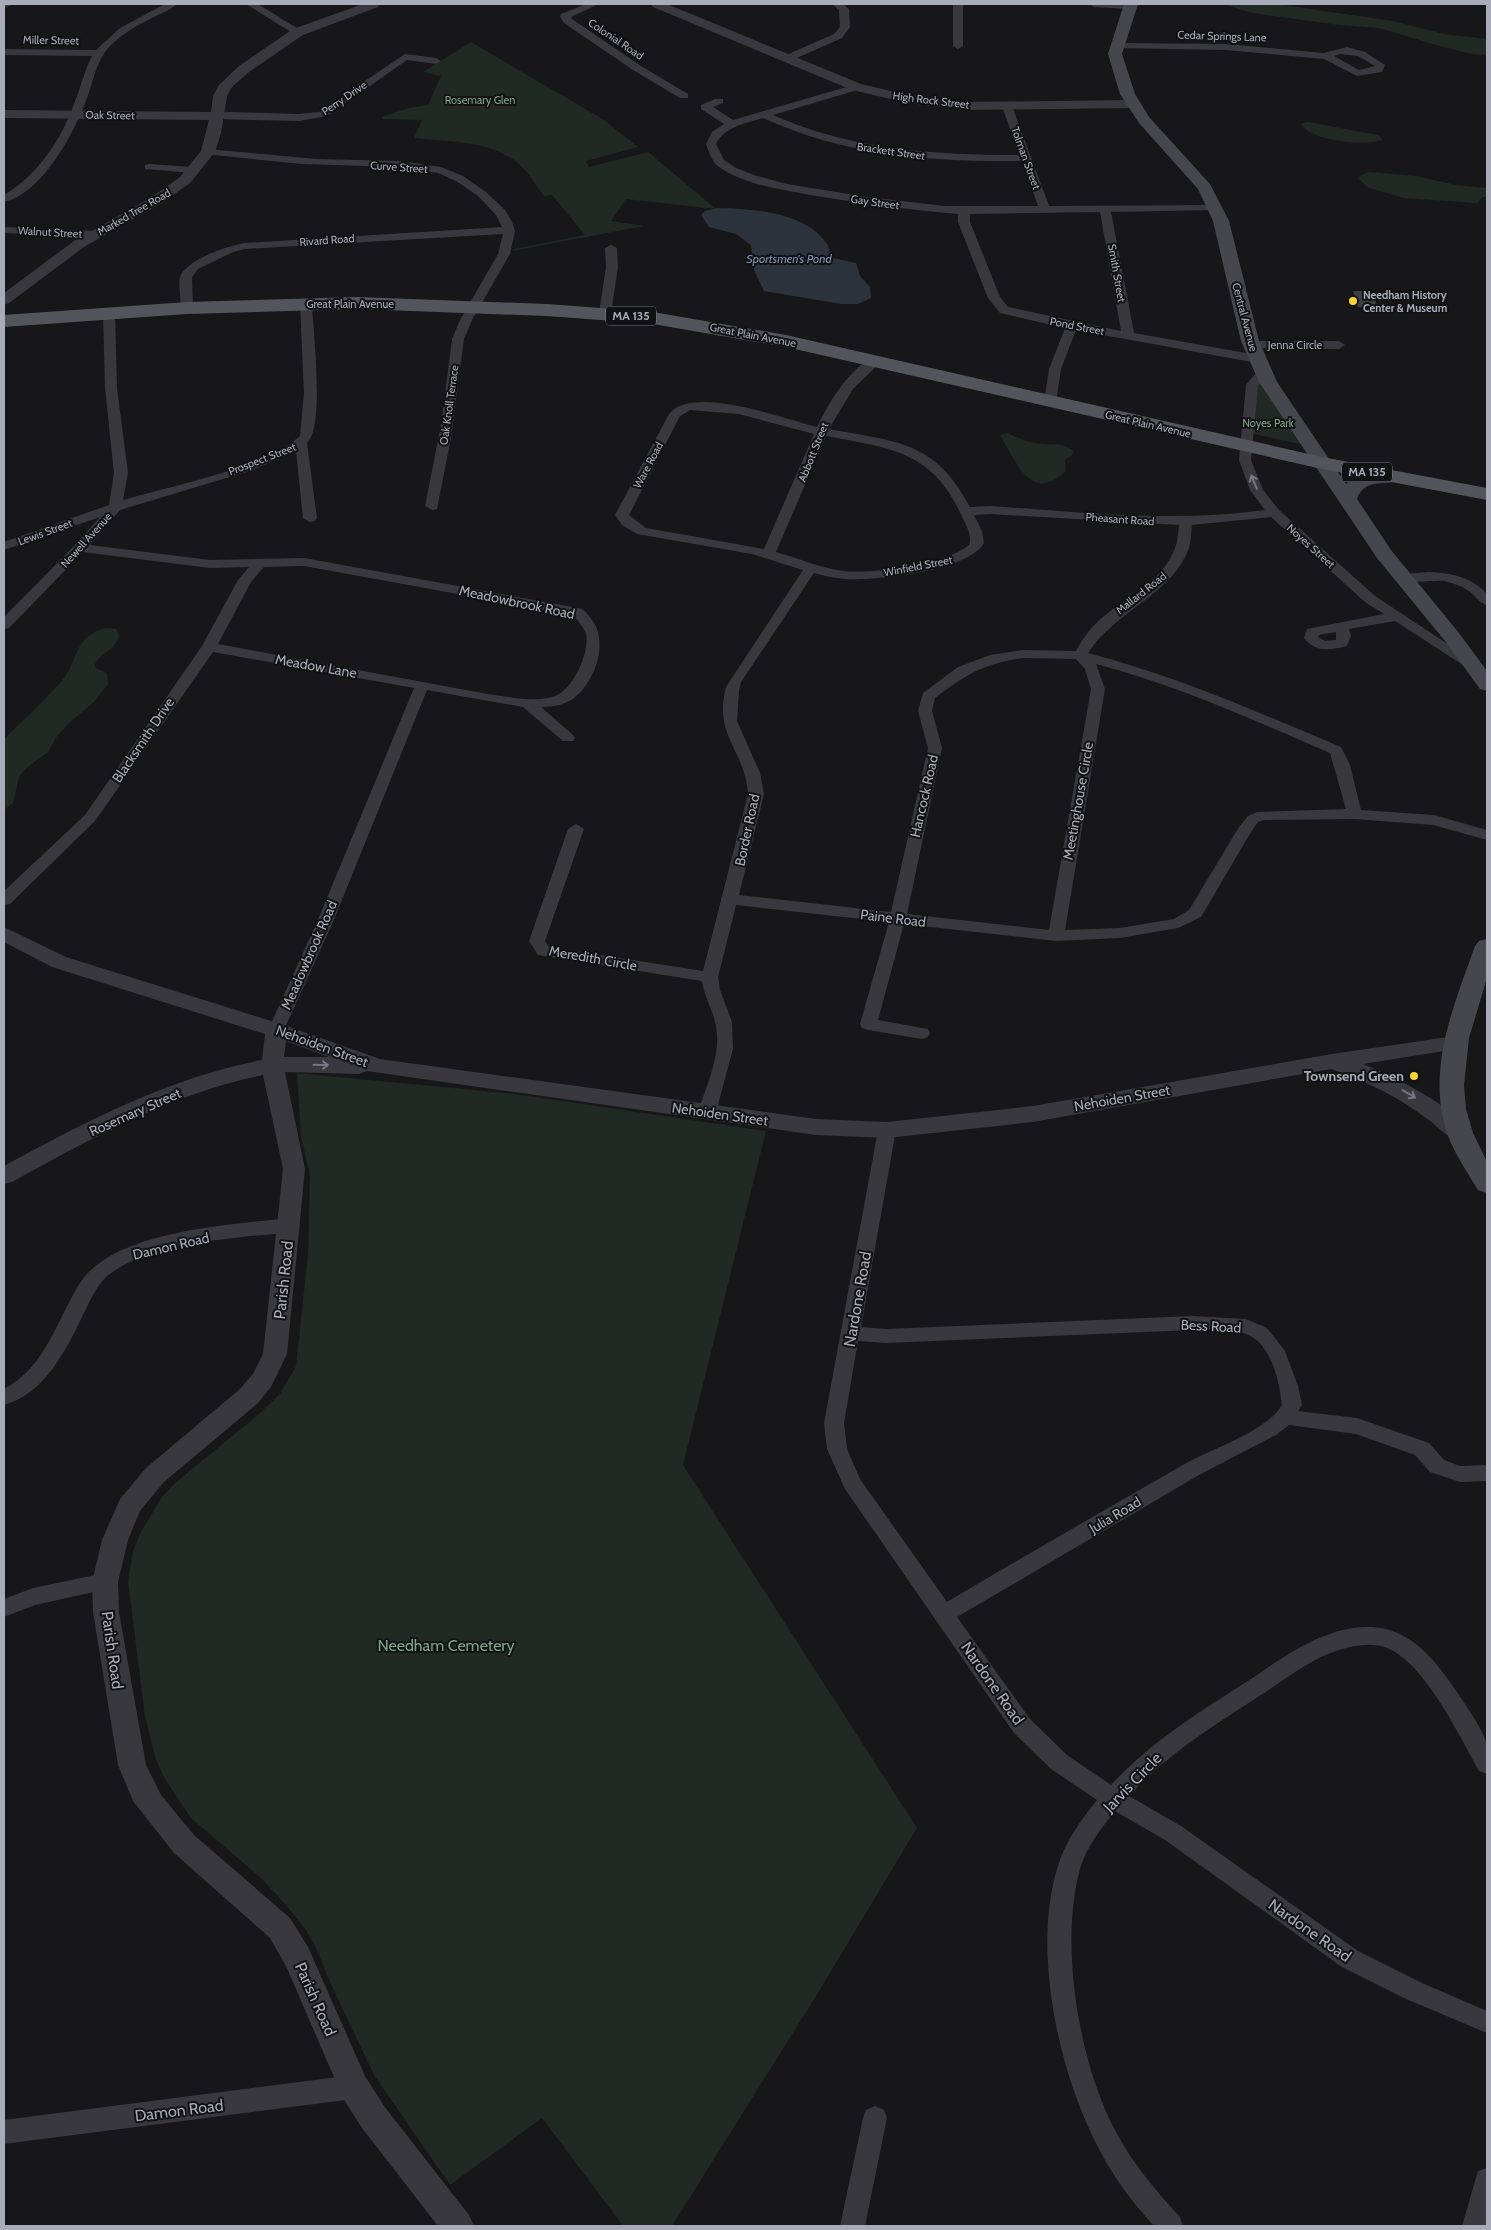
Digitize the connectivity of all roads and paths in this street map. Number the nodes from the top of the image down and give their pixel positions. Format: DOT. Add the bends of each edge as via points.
graph roads {
  1 [pos="9,4"];
  2 [pos="172,4"];
  3 [pos="251,4"];
  4 [pos="374,4"];
  5 [pos="594,4"];
  6 [pos="657,4"];
  7 [pos="837,4"];
  8 [pos="958,4"];
  9 [pos="1094,4"];
  10 [pos="4,5"];
  11 [pos="1131,5"];
  12 [pos="298,32"];
  13 [pos="958,46"];
  14 [pos="1117,46"];
  15 [pos="4,52"];
  16 [pos="98,53"];
  17 [pos="1326,56"];
  18 [pos="788,58"];
  19 [pos="436,61"];
  20 [pos="857,87"];
  21 [pos="684,96"];
  22 [pos="719,101"];
  23 [pos="1132,104"];
  24 [pos="1006,106"];
  25 [pos="4,114"];
  26 [pos="762,114"];
  27 [pos="76,115"];
  28 [pos="216,116"];
  29 [pos="732,124"];
  30 [pos="208,152"];
  31 [pos="1027,158"];
  32 [pos="149,167"];
  33 [pos="193,170"];
  34 [pos="4,199"];
  35 [pos="1216,207"];
  36 [pos="1105,209"];
  37 [pos="1044,210"];
  38 [pos="964,211"];
  39 [pos="4,230"];
  40 [pos="509,230"];
  41 [pos="96,234"];
  42 [pos="611,248"];
  43 [pos="4,300"];
  44 [pos="306,304"];
  45 [pos="472,307"];
  46 [pos="187,308"];
  47 [pos="109,313"];
  48 [pos="605,313"];
  49 [pos="4,321"];
  50 [pos="1072,326"];
  51 [pos="1128,336"];
  52 [pos="1339,345"];
  53 [pos="1257,359"];
  54 [pos="875,362"];
  55 [pos="1050,402"];
  56 [pos="822,432"];
  57 [pos="302,444"];
  58 [pos="1246,446"];
  59 [pos="1322,463"];
  60 [pos="1393,477"];
  61 [pos="1487,494"];
  62 [pos="1347,500"];
  63 [pos="115,506"];
  64 [pos="432,506"];
  65 [pos="966,511"];
  66 [pos="1274,513"];
  67 [pos="310,518"];
  68 [pos="1186,523"];
  69 [pos="4,546"];
  70 [pos="80,548"];
  71 [pos="768,554"];
  72 [pos="260,563"];
  73 [pos="810,569"];
  74 [pos="1402,578"];
  75 [pos="1487,601"];
  76 [pos="1396,617"];
  77 [pos="4,625"];
  78 [pos="1341,627"];
  79 [pos="209,647"];
  80 [pos="1080,655"];
  81 [pos="1474,666"];
  82 [pos="422,685"];
  83 [pos="1487,685"];
  84 [pos="527,702"];
  85 [pos="568,738"];
  86 [pos="1355,814"];
  87 [pos="576,829"];
  88 [pos="1487,835"];
  89 [pos="731,899"];
  90 [pos="4,900"];
  91 [pos="898,918"];
  92 [pos="4,934"];
  93 [pos="1056,936"];
  94 [pos="1487,950"];
  95 [pos="710,977"];
  96 [pos="276,1030"];
  97 [pos="922,1033"];
  98 [pos="1455,1043"];
  99 [pos="1332,1061"];
  100 [pos="272,1065"];
  101 [pos="377,1066"];
  102 [pos="707,1112"];
  103 [pos="888,1130"];
  104 [pos="1460,1134"];
  105 [pos="4,1176"];
  106 [pos="1487,1184"];
  107 [pos="289,1225"];
  108 [pos="852,1333"];
  109 [pos="4,1398"];
  110 [pos="1285,1417"];
  111 [pos="1487,1473"];
  112 [pos="105,1582"];
  113 [pos="4,1608"];
  114 [pos="944,1614"];
  115 [pos="1487,1764"];
  116 [pos="1112,1798"];
  117 [pos="1487,2022"];
  118 [pos="354,2087"];
  119 [pos="875,2118"];
  120 [pos="4,2132"];
  121 [pos="1487,2180"];
  122 [pos="458,2226"];
  123 [pos="852,2226"];
  124 [pos="1171,2226"];
  125 [pos="1474,2226"];
  1 -- 10 [label="street"];
  2 -- 16 [label="street" via="117,33"];
  3 -- 12 [label="street"];
  4 -- 12 [label="street, Marked Tree Road"];
  5 -- 21 [label="street, Colonial Road" via="565,16 568,22"];
  6 -- 18 [label="street, High Rock Street"];
  7 -- 18 [label="street" via="844,9 845,27 838,36"];
  8 -- 13 [label="street"];
  9 -- 11 [label="street"];
  11 -- 14 [label="main road, Central Avenue"];
  12 -- 28 [label="street, Marked Tree Road" via="262,55 226,86 220,96"];
  14 -- 17 [label="street, Cedar Springs Lane" via="1226,47"];
  14 -- 23 [label="main road, Central Avenue" via="1116,60"];
  15 -- 16 [label="street, Miller Street"];
  16 -- 27 [label="street"];
  18 -- 20 [label="street, High Rock Street"];
  19 -- 28 [label="street, Perry Drive" via="405,57 323,114"];
  20 -- 24 [label="street, High Rock Street" via="934,103"];
  20 -- 26 [label="street, Gay Street"];
  22 -- 29 [label="street" via="705,107"];
  23 -- 24 [label="street, High Rock Street"];
  23 -- 35 [label="main road, Central Avenue" via="1203,183"];
  24 -- 31 [label="street, Tolman Street"];
  25 -- 27 [label="street, Oak Street"];
  26 -- 29 [label="street, Gay Street"];
  26 -- 31 [label="street, Brackett Street" via="786,128 871,150 938,158"];
  27 -- 28 [label="street, Oak Street"];
  27 -- 34 [label="street" via="44,167 23,189"];
  28 -- 30 [label="street, Marked Tree Road"];
  29 -- 38 [label="street, Gay Street" via="716,134 712,146 722,163 750,177 857,200"];
  30 -- 33 [label="street, Marked Tree Road"];
  30 -- 40 [label="street, Curve Street" via="442,171 468,184 489,201 507,222"];
  31 -- 37 [label="street, Tolman Street"];
  32 -- 33 [label="street"];
  33 -- 41 [label="street, Marked Tree Road" via="168,193"];
  35 -- 36 [label="street, Gay Street"];
  35 -- 53 [label="main road, Central Avenue"];
  36 -- 37 [label="street, Gay Street"];
  36 -- 51 [label="street, Smith Street"];
  37 -- 38 [label="street, Gay Street"];
  38 -- 50 [label="street, Pond Street" via="964,222 994,298 1004,310"];
  39 -- 41 [label="street, Walnut Street"];
  40 -- 45 [label="street" via="508,248"];
  40 -- 46 [label="street, Rivard Road" via="319,240 230,249 194,267 186,277"];
  41 -- 43 [label="street, Marked Tree Road"];
  42 -- 48 [label="street" via="612,267"];
  44 -- 45 [label="main road, Great Plain Avenue / MA 135"];
  44 -- 46 [label="main road, Great Plain Avenue / MA 135"];
  44 -- 57 [label="street, Prospect Street" via="310,413"];
  45 -- 48 [label="main road, Great Plain Avenue / MA 135"];
  45 -- 64 [label="street, Oak Knoll Terrace" via="460,333"];
  46 -- 47 [label="main road, Great Plain Avenue / MA 135"];
  47 -- 49 [label="main road, Great Plain Avenue / MA 135"];
  47 -- 63 [label="street, Newell Avenue" via="111,388 121,473"];
  48 -- 54 [label="main road, Great Plain Avenue / MA 135" via="736,330"];
  50 -- 51 [label="street, Pond Street"];
  50 -- 55 [label="street" via="1055,369"];
  51 -- 53 [label="street, Pond Street"];
  52 -- 53 [label="street, Jenna Circle"];
  53 -- 58 [label="street, Noyes Street"];
  53 -- 59 [label="main road, Central Avenue"];
  54 -- 55 [label="main road, Great Plain Avenue / MA 135"];
  54 -- 56 [label="street, Abbott Street" via="858,374 843,391 829,412"];
  55 -- 58 [label="main road, Great Plain Avenue / MA 135"];
  56 -- 65 [label="street, Winfield Street" via="902,448 922,456 942,473"];
  56 -- 71 [label="street, Abbott Street"];
  56 -- 71 [label="street, Ware Road" via="735,409 687,406 675,414 622,515 642,531"];
  57 -- 63 [label="street, Prospect Street" via="253,465"];
  57 -- 67 [label="street"];
  58 -- 59 [label="main road, Great Plain Avenue / MA 135"];
  66 -- 58 [label="street, Noyes Street, one-way" via="1257,490 1245,460"];
  59 -- 60 [label="main road, Great Plain Avenue / MA 135"];
  59 -- 62 [label="main road, Central Avenue"];
  60 -- 61 [label="main road, Great Plain Avenue / MA 135"];
  60 -- 62 [label="main road" via="1355,483"];
  62 -- 74 [label="main road, Central Avenue"];
  63 -- 69 [label="street, Lewis Street"];
  63 -- 70 [label="street, Newell Avenue"];
  65 -- 68 [label="street, Pheasant Road"];
  65 -- 73 [label="street, Winfield Street" via="978,537 976,547 959,557 868,575"];
  66 -- 68 [label="street, Pheasant Road" via="1239,520"];
  66 -- 76 [label="street, Noyes Street" via="1370,599"];
  68 -- 80 [label="street, Mallard Road" via="1183,547 1173,568 1104,622 1087,640"];
  70 -- 72 [label="street, Meadowbrook Road" via="202,564"];
  70 -- 77 [label="street, Newell Avenue"];
  71 -- 73 [label="street, Winfield Street"];
  72 -- 79 [label="street, Blacksmith Drive" via="246,580"];
  72 -- 84 [label="street, Meadowbrook Road" via="304,562 578,612 592,627 594,635 594,646 580,684 561,700"];
  73 -- 89 [label="street, Border Road" via="734,682 730,721 756,778 756,794"];
  74 -- 75 [label="street" via="1430,574 1445,577 1473,588"];
  74 -- 81 [label="main road, Central Avenue"];
  76 -- 78 [label="street"];
  76 -- 81 [label="street, Noyes Street"];
  79 -- 82 [label="street, Meadow Lane"];
  79 -- 90 [label="street, Blacksmith Drive" via="90,818"];
  80 -- 86 [label="street" via="1157,677 1336,750"];
  80 -- 91 [label="street, Hancock Road" via="1023,654 995,658 964,670 928,696 925,711 934,748"];
  80 -- 93 [label="street, Meetinghouse Circle" via="1092,668 1098,689"];
  81 -- 83 [label="main road, Central Avenue"];
  82 -- 84 [label="street, Meadowbrook Road"];
  82 -- 96 [label="street, Meadowbrook Road" via="325,922"];
  84 -- 85 [label="street"];
  86 -- 88 [label="street" via="1434,820"];
  86 -- 93 [label="street" via="1262,814 1244,830 1195,913 1178,923 1120,933"];
  87 -- 95 [label="street, Meredith Circle" via="537,941 544,951"];
  89 -- 91 [label="street, Paine Road"];
  89 -- 95 [label="street, Border Road"];
  91 -- 93 [label="street, Paine Road"];
  91 -- 97 [label="street, Hancock Road" via="868,1024"];
  92 -- 96 [label="street, Nehoiden Street" via="59,962"];
  94 -- 98 [label="main road" via="1463,1012"];
  95 -- 102 [label="street, Border Road" via="726,1040"];
  96 -- 100 [label="street, Parish Road"];
  96 -- 101 [label="street, Nehoiden Street"];
  98 -- 99 [label="street, Nehoiden Street"];
  98 -- 104 [label="main road" via="1451,1087"];
  99 -- 103 [label="street, Nehoiden Street" via="1033,1114"];
  99 -- 104 [label="street, one-way" via="1410,1094"];
  100 -- 101 [label="street, Rosemary Street, one-way"];
  100 -- 105 [label="street, Rosemary Street" via="212,1078 153,1101"];
  100 -- 107 [label="street, Parish Road" via="294,1159"];
  101 -- 102 [label="street, Nehoiden Street"];
  102 -- 103 [label="street, Nehoiden Street" via="816,1127"];
  103 -- 108 [label="street, Nardone Road"];
  104 -- 106 [label="main road"];
  107 -- 109 [label="street, Damon Road" via="181,1241 113,1263 87,1288 40,1373 26,1387"];
  107 -- 112 [label="street, Parish Road" via="275,1354 262,1380 249,1396 155,1474 129,1506 115,1540"];
  108 -- 110 [label="street, Bess Road" via="886,1336 1192,1323 1238,1325 1259,1332 1274,1352 1289,1382 1292,1405"];
  108 -- 114 [label="street, Nardone Road" via="834,1423 840,1458 852,1483"];
  110 -- 111 [label="street" via="1357,1426 1422,1449 1437,1466 1460,1474"];
  110 -- 114 [label="street, Julia Road" via="1270,1430 1192,1469"];
  112 -- 113 [label="street" via="33,1597"];
  112 -- 118 [label="street, Parish Road" via="106,1612 122,1714 132,1764 143,1792 184,1844 280,1928 297,1957"];
  114 -- 116 [label="street, Nardone Road" via="1022,1726 1059,1762"];
  115 -- 116 [label="street, Jarvis Circle" via="1456,1709 1419,1658 1395,1641 1373,1634 1343,1639 1296,1661 1173,1740"];
  116 -- 117 [label="street, Nardone Road" via="1173,1833 1350,1959"];
  116 -- 124 [label="street, Jarvis Circle" via="1081,1840 1065,1879 1059,1944 1066,2011 1080,2072 1102,2129 1145,2198"];
  118 -- 120 [label="street, Damon Road"];
  118 -- 122 [label="street, Parish Road" via="373,2117"];
  119 -- 123 [label="street"];
  121 -- 125 [label="street"];
}
